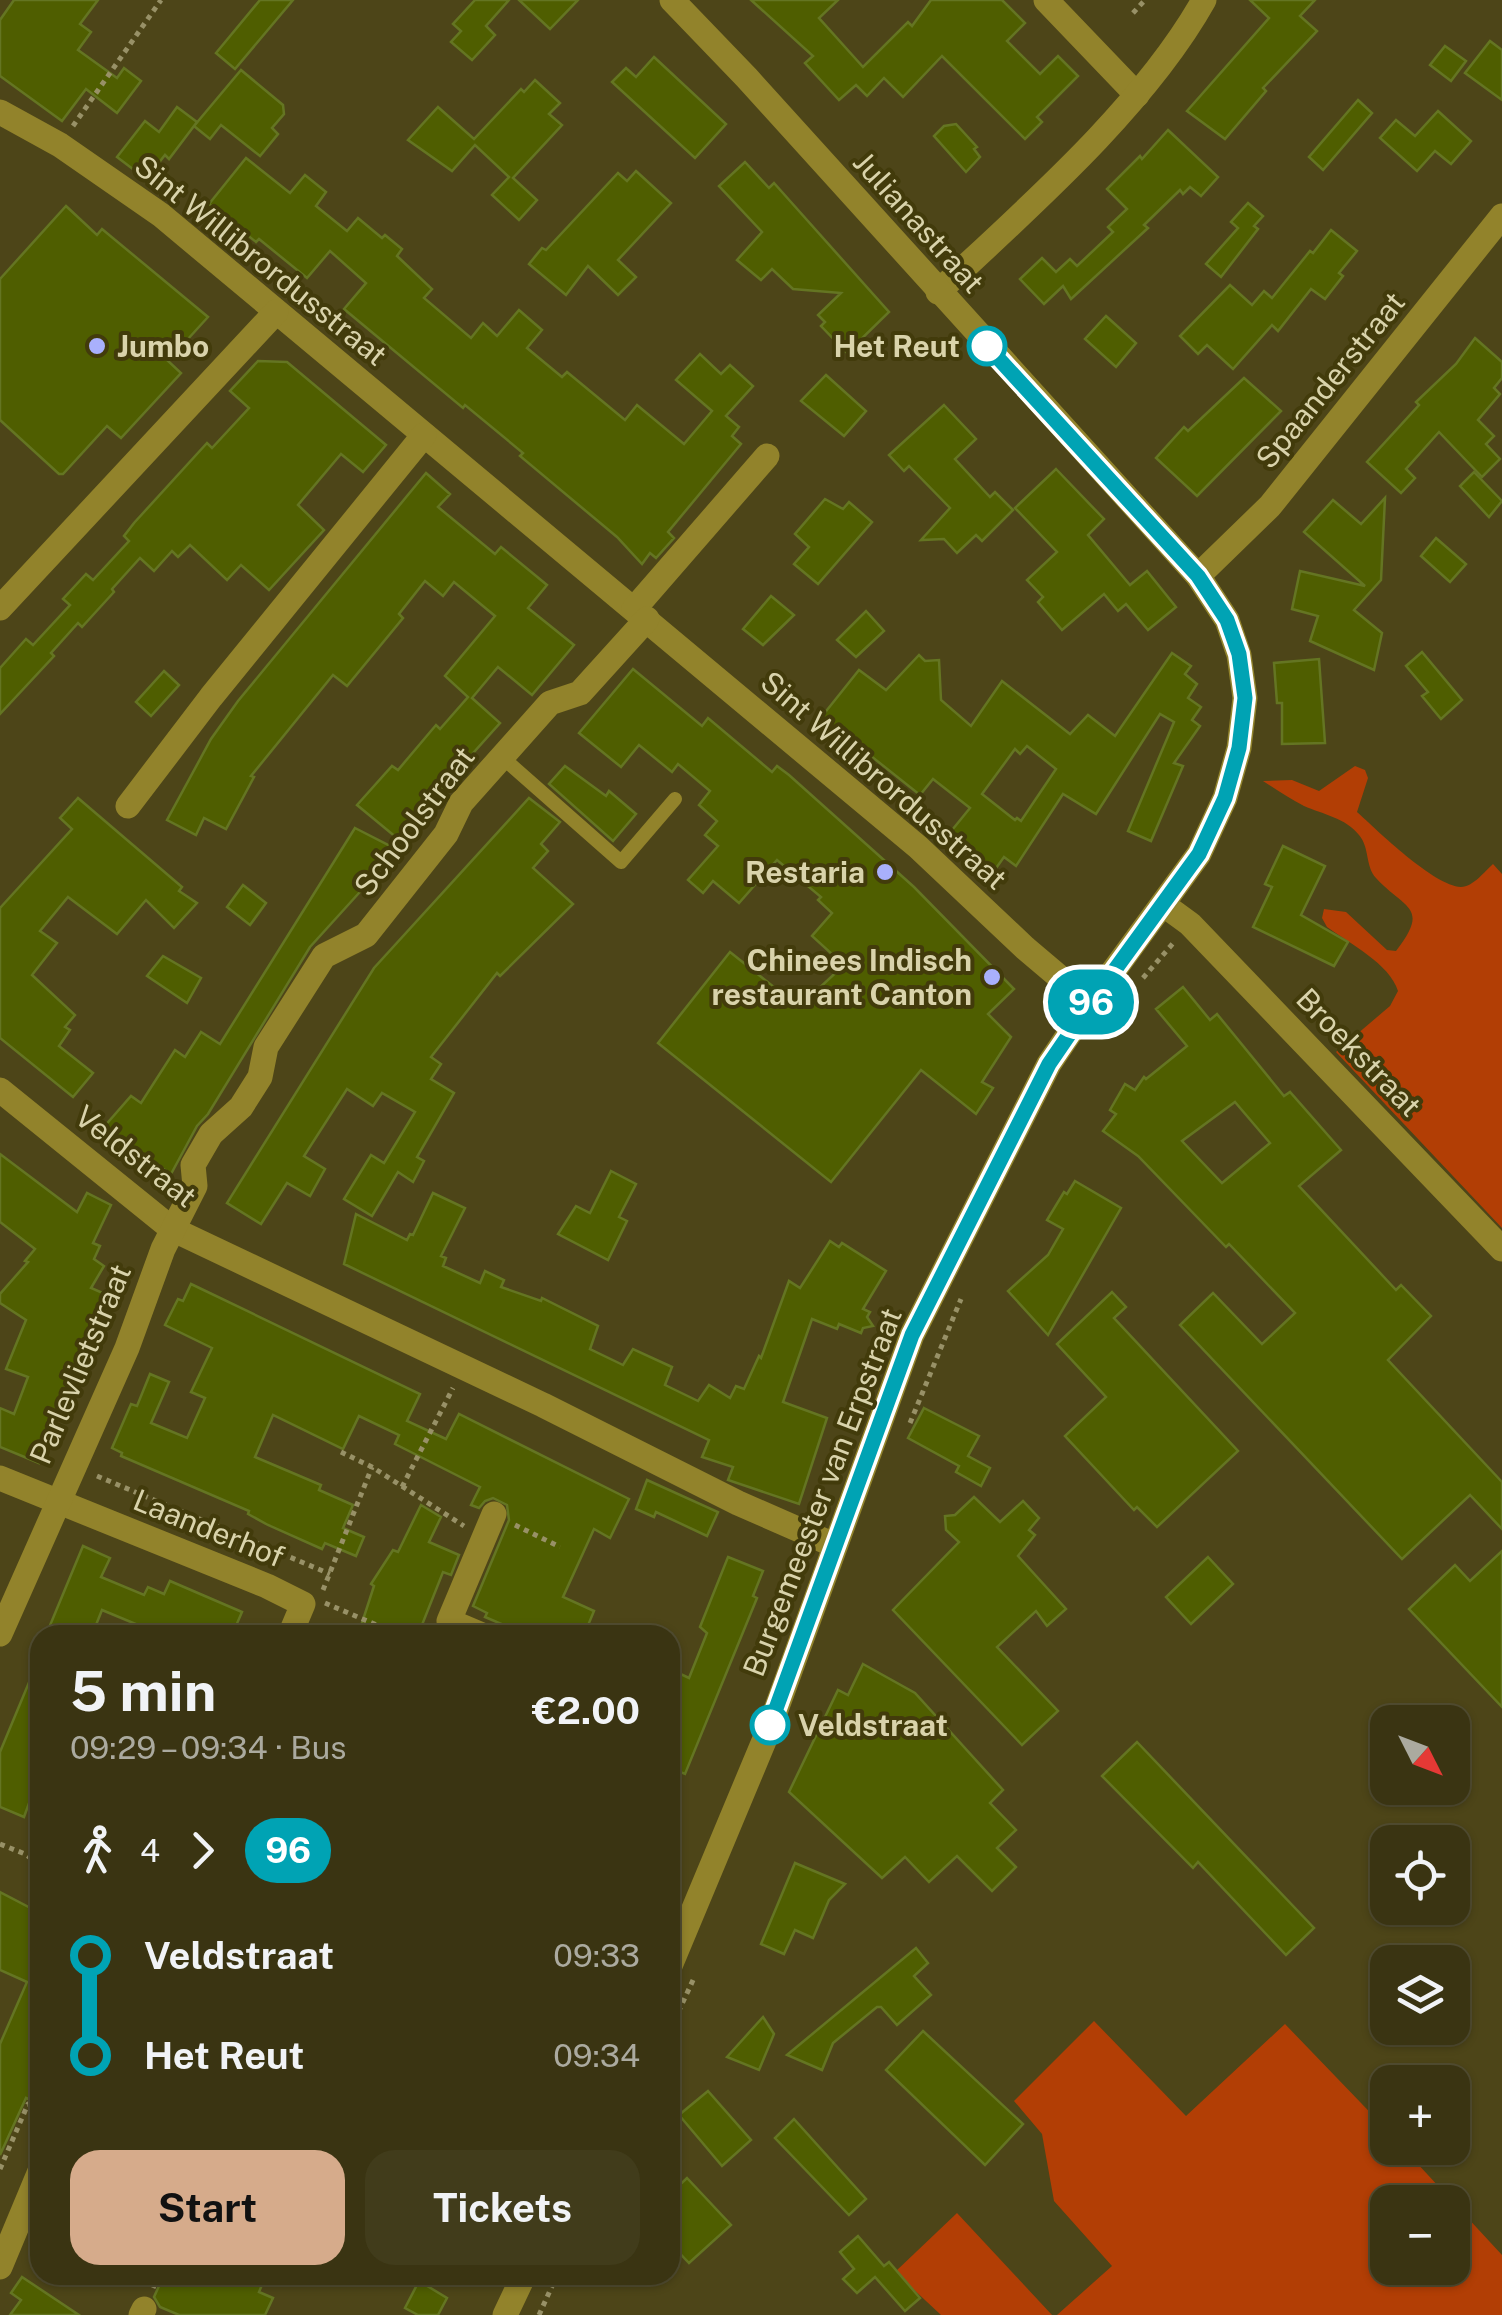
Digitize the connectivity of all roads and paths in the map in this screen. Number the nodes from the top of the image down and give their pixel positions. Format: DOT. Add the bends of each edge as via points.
graph roads {
  1 [pos="161,0"];
  2 [pos="672,0"];
  3 [pos="1046,0"];
  4 [pos="1145,0"];
  5 [pos="1204,0"];
  6 [pos="1133,13"];
  7 [pos="1137,94"];
  8 [pos="0,112"];
  9 [pos="60,145"];
  10 [pos="1502,216"];
  11 [pos="938,292"];
  12 [pos="276,312"];
  13 [pos="424,435"];
  14 [pos="767,456"];
  15 [pos="1198,576"];
  16 [pos="0,608"];
  17 [pos="640,614"];
  18 [pos="503,758"];
  19 [pos="675,799"];
  20 [pos="128,806"];
  21 [pos="1164,905"];
  22 [pos="1190,924"];
  23 [pos="1132,990"];
  24 [pos="1090,1004"];
  25 [pos="0,1090"];
  26 [pos="172,1229"];
  27 [pos="1502,1249"];
  28 [pos="966,1288"];
  29 [pos="453,1387"];
  30 [pos="904,1436"];
  31 [pos="341,1452"];
  32 [pos="74,1466"];
  33 [pos="372,1468"];
  34 [pos="0,1478"];
  35 [pos="402,1488"];
  36 [pos="58,1502"];
  37 [pos="494,1514"];
  38 [pos="483,1538"];
  39 [pos="834,1545"];
  40 [pos="560,1547"];
  41 [pos="330,1574"];
  42 [pos="294,1625"];
  43 [pos="377,1625"];
  44 [pos="458,1625"];
  45 [pos="1,1630"];
  46 [pos="0,1844"];
  47 [pos="30,1858"];
  48 [pos="680,1942"];
  49 [pos="694,1978"];
  50 [pos="680,2008"];
  51 [pos="30,2105"];
  52 [pos="0,2169"];
  53 [pos="30,2188"];
  54 [pos="8,2227"];
  55 [pos="0,2267"];
  56 [pos="519,2285"];
  57 [pos="552,2285"];
  58 [pos="505,2315"];
  59 [pos="539,2315"];
  1 -- 9 [label="path"];
  2 -- 11 [label="street, Julianastraat"];
  3 -- 7 [label="street"];
  4 -- 6 [label="path"];
  5 -- 7 [label="street"];
  7 -- 11 [label="street"];
  8 -- 9 [label="street, Sint Willibrordusstraat"];
  9 -- 12 [label="street, Sint Willibrordusstraat" via="161,215"];
  10 -- 15 [label="street, Spaanderstraat" via="1270,506"];
  11 -- 15 [label="street, Julianastraat"];
  12 -- 13 [label="street, Sint Willibrordusstraat"];
  12 -- 16 [label="street"];
  13 -- 17 [label="street, Sint Willibrordusstraat"];
  13 -- 20 [label="street"];
  14 -- 17 [label="street"];
  15 -- 21 [label="street, Burgemeester van Erpstraat" via="1227,620 1245,698 1225,798 1199,854"];
  17 -- 18 [label="street, Schoolstraat" via="580,693 550,702"];
  17 -- 24 [label="street, Sint Willibrordusstraat" via="918,847"];
  18 -- 19 [label="lane" via="620,862"];
  18 -- 26 [label="street, Schoolstraat" via="461,803 446,834 366,935 324,956 266,1047 260,1077 241,1107 211,1134"];
  21 -- 22 [label="street, Broekstraat"];
  21 -- 24 [label="street, Burgemeester van Erpstraat"];
  22 -- 23 [label="path"];
  22 -- 27 [label="street, Broekstraat"];
  24 -- 39 [label="street, Burgemeester van Erpstraat" via="1049,1064 912,1335"];
  25 -- 26 [label="street, Veldstraat"];
  26 -- 32 [label="street, Parlevlietstraat"];
  26 -- 39 [label="street, Veldstraat"];
  28 -- 30 [label="path, Burgemeester van Erpstraat"];
  29 -- 35 [label="path"];
  31 -- 33 [label="path"];
  32 -- 36 [label="street, Parlevlietstraat"];
  32 -- 41 [label="path, Laanderhof"];
  33 -- 35 [label="path"];
  33 -- 41 [label="path"];
  34 -- 36 [label="street"];
  35 -- 38 [label="path"];
  36 -- 42 [label="street, Laanderhof" via="303,1604"];
  36 -- 45 [label="street, Parlevlietstraat"];
  37 -- 38 [label="street"];
  37 -- 40 [label="path"];
  38 -- 44 [label="street" via="449,1621"];
  39 -- 48 [label="street, Burgemeester van Erpstraat" via="769,1729"];
  41 -- 43 [label="path" via="320,1600"];
  46 -- 47 [label="path"];
  49 -- 50 [label="path"];
  51 -- 52 [label="path"];
  53 -- 54 [label="street"];
  54 -- 55 [label="street"];
  56 -- 58 [label="street"];
  57 -- 59 [label="path"];
}
